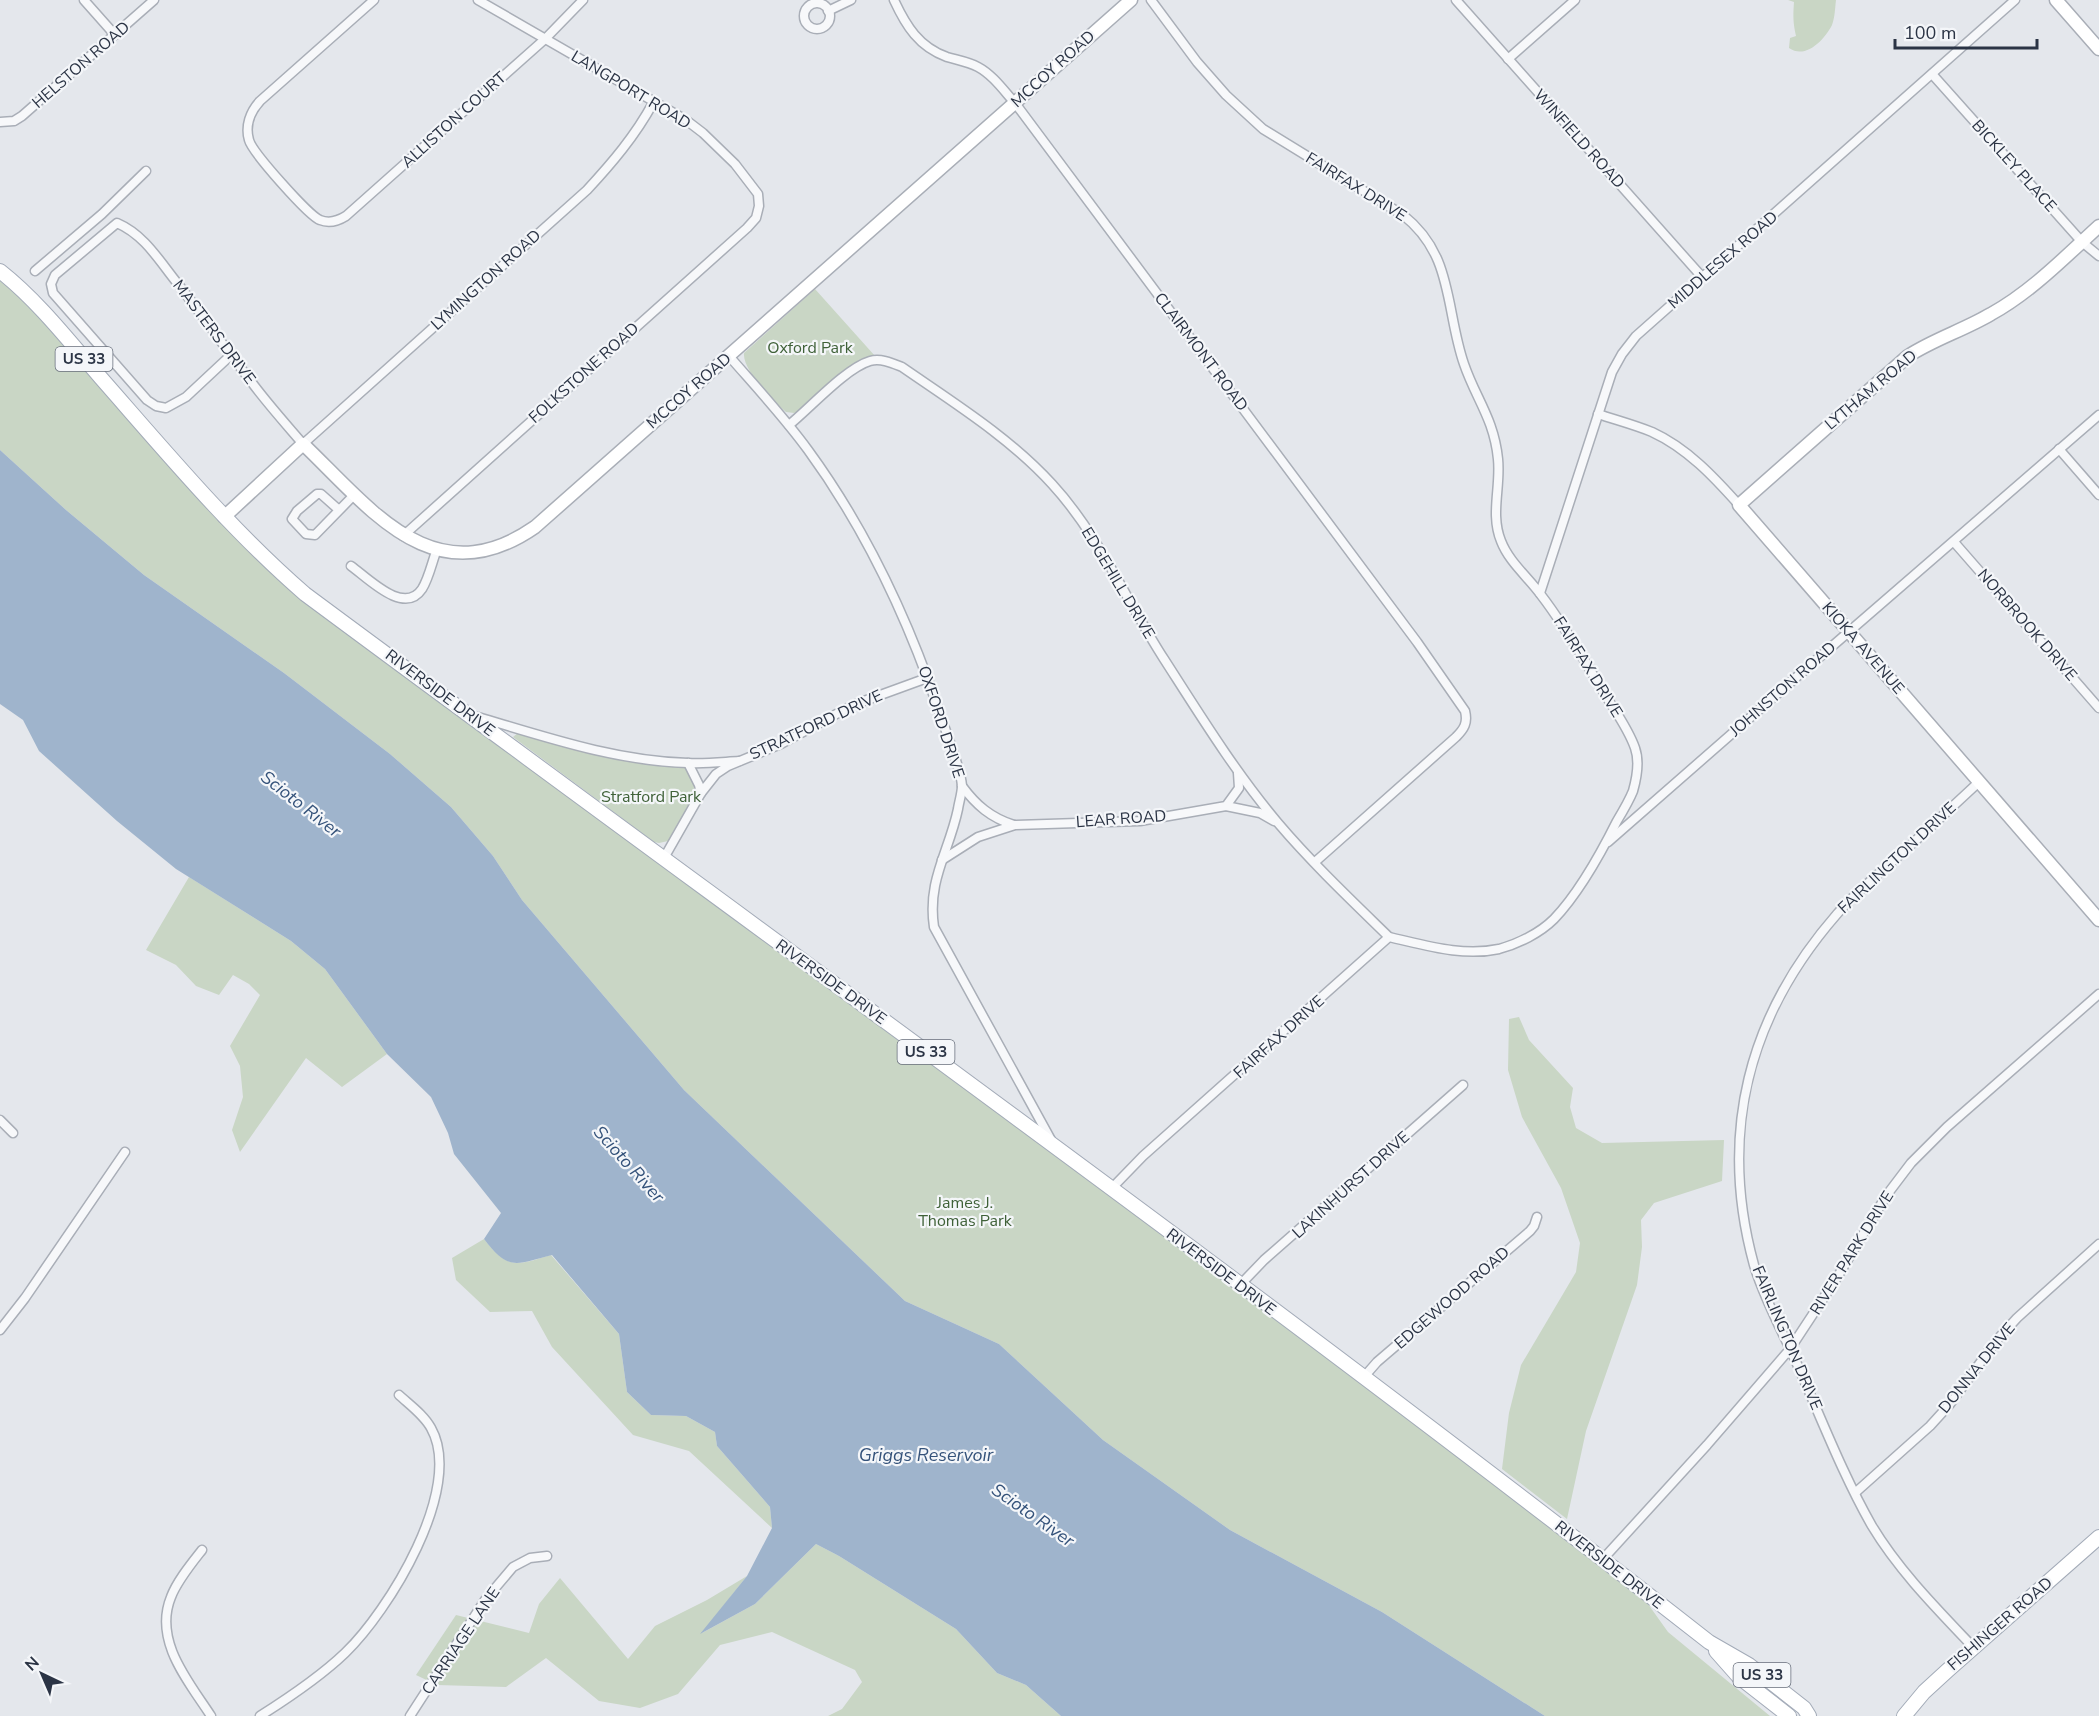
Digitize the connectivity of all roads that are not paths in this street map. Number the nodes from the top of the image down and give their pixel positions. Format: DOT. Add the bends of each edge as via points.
graph roads {
  1 [pos="84,0"];
  2 [pos="154,0"];
  3 [pos="374,0"];
  4 [pos="478,0"];
  5 [pos="583,0"];
  6 [pos="851,0"];
  7 [pos="894,0"];
  8 [pos="1131,0"];
  9 [pos="1151,0"];
  10 [pos="1456,0"];
  11 [pos="1575,0"];
  12 [pos="2016,0"];
  13 [pos="2056,0"];
  14 [pos="828,11"];
  15 [pos="115,35"];
  16 [pos="545,39"];
  17 [pos="2099,49"];
  18 [pos="1508,59"];
  19 [pos="1932,74"];
  20 [pos="653,103"];
  21 [pos="1015,103"];
  22 [pos="2,123"];
  23 [pos="146,171"];
  24 [pos="759,206"];
  25 [pos="102,214"];
  26 [pos="120,224"];
  27 [pos="2099,226"];
  28 [pos="2082,242"];
  29 [pos="2099,256"];
  30 [pos="0,271"];
  31 [pos="35,271"];
  32 [pos="1703,278"];
  33 [pos="231,355"];
  34 [pos="729,356"];
  35 [pos="1598,414"];
  36 [pos="2099,415"];
  37 [pos="789,426"];
  38 [pos="303,444"];
  39 [pos="2060,449"];
  40 [pos="355,494"];
  41 [pos="2099,495"];
  42 [pos="1739,504"];
  43 [pos="339,510"];
  44 [pos="224,517"];
  45 [pos="403,536"];
  46 [pos="1954,542"];
  47 [pos="437,549"];
  48 [pos="351,566"];
  49 [pos="1540,593"];
  50 [pos="1849,633"];
  51 [pos="927,678"];
  52 [pos="2099,708"];
  53 [pos="468,714"];
  54 [pos="739,761"];
  55 [pos="688,763"];
  56 [pos="1238,770"];
  57 [pos="1980,782"];
  58 [pos="962,786"];
  59 [pos="701,793"];
  60 [pos="1227,806"];
  61 [pos="1278,823"];
  62 [pos="1015,825"];
  63 [pos="1604,846"];
  64 [pos="664,858"];
  65 [pos="942,861"];
  66 [pos="1315,862"];
  67 [pos="2099,920"];
  68 [pos="1389,937"];
  69 [pos="2099,994"];
  70 [pos="1464,1085"];
  71 [pos="0,1120"];
  72 [pos="13,1133"];
  73 [pos="1054,1145"];
  74 [pos="125,1152"];
  75 [pos="1111,1189"];
  76 [pos="1537,1217"];
  77 [pos="2099,1244"];
  78 [pos="1240,1286"];
  79 [pos="0,1330"];
  80 [pos="1790,1349"];
  81 [pos="1363,1378"];
  82 [pos="399,1395"];
  83 [pos="1856,1492"];
  84 [pos="2099,1537"];
  85 [pos="202,1551"];
  86 [pos="547,1556"];
  87 [pos="1603,1559"];
  88 [pos="1709,1642"];
  89 [pos="1974,1648"];
  90 [pos="211,1716"];
  91 [pos="260,1716"];
  92 [pos="410,1716"];
  93 [pos="1789,1716"];
  94 [pos="1809,1716"];
  95 [pos="1904,1716"];
  1 -- 15 [label="street"];
  2 -- 15 [label="street, HELSTON ROAD"];
  3 -- 16 [label="street, ALLISTON COURT" via="260,101 248,125 248,140 255,153 316,219 332,222 346,216"];
  4 -- 16 [label="street, LANGPORT ROAD"];
  5 -- 16 [label="street, ALLISTON COURT"];
  6 -- 14 [label="street"];
  7 -- 21 [label="street, CLAIRMONT ROAD" via="910,30 923,44 980,68"];
  8 -- 21 [label="main road, MCCOY ROAD"];
  9 -- 49 [label="street, FAIRFAX DRIVE" via="1197,62 1263,129 1403,215 1427,240 1445,278 1470,382 1490,420 1495,440 1495,513 1501,541"];
  10 -- 18 [label="street, WINFIELD ROAD"];
  11 -- 18 [label="street"];
  12 -- 19 [label="street, MIDDLESEX ROAD"];
  13 -- 17 [label="main road"];
  15 -- 22 [label="street, HELSTON ROAD" via="22,116"];
  16 -- 20 [label="street, LANGPORT ROAD"];
  18 -- 32 [label="street, WINFIELD ROAD"];
  19 -- 28 [label="street, BICKLEY PLACE"];
  19 -- 32 [label="street, MIDDLESEX ROAD"];
  20 -- 24 [label="street, LANGPORT ROAD" via="686,120 718,147 752,184"];
  20 -- 38 [label="street, LYMINGTON ROAD" via="617,157 587,190"];
  21 -- 34 [label="main road, MCCOY ROAD"];
  21 -- 66 [label="street, CLAIRMONT ROAD" via="1465,711 1464,729"];
  23 -- 25 [label="street"];
  24 -- 45 [label="street, FOLKSTONE ROAD" via="756,219 747,228"];
  25 -- 26 [label="street, MASTERS DRIVE"];
  25 -- 31 [label="street"];
  26 -- 33 [label="street, MASTERS DRIVE" via="140,237 155,254"];
  26 -- 33 [label="street" via="55,275 53,293 156,406 166,408 186,397"];
  27 -- 28 [label="main road, LYTHAM ROAD"];
  28 -- 29 [label="street, BICKLEY PLACE"];
  28 -- 42 [label="main road, LYTHAM ROAD" via="1991,315 1908,356"];
  30 -- 44 [label="main road, RIVERSIDE DRIVE / US 33" via="49,319"];
  32 -- 35 [label="street, MIDDLESEX ROAD" via="1636,336 1622,354"];
  33 -- 38 [label="street, MASTERS DRIVE"];
  34 -- 37 [label="street, OXFORD DRIVE"];
  34 -- 47 [label="main road, MCCOY ROAD" via="523,535 489,549 462,553"];
  35 -- 42 [label="street, KIOKA AVENUE" via="1672,443 1715,478"];
  35 -- 49 [label="street, MIDDLESEX ROAD"];
  36 -- 39 [label="street, JOHNSTON ROAD"];
  37 -- 51 [label="street, OXFORD DRIVE" via="844,502 894,597"];
  37 -- 56 [label="street, EDGEHILL DRIVE" via="857,367 872,360 887,361 902,367 1010,443 1074,512 1163,658"];
  38 -- 40 [label="main road, MCCOY ROAD"];
  38 -- 44 [label="main road"];
  39 -- 41 [label="street"];
  39 -- 46 [label="street, JOHNSTON ROAD"];
  40 -- 43 [label="street"];
  40 -- 45 [label="main road, MCCOY ROAD"];
  42 -- 50 [label="main road, KIOKA AVENUE"];
  43 -- 43 [label="street" via="310,536 292,519 317,494"];
  44 -- 53 [label="main road, RIVERSIDE DRIVE / US 33" via="305,594"];
  45 -- 47 [label="main road, MCCOY ROAD"];
  46 -- 50 [label="street, JOHNSTON ROAD"];
  46 -- 52 [label="street, NORBROOK DRIVE"];
  47 -- 48 [label="street" via="423,588 408,600 394,597"];
  49 -- 63 [label="street, FAIRFAX DRIVE" via="1602,689 1635,750 1633,791"];
  50 -- 57 [label="main road, KIOKA AVENUE"];
  50 -- 63 [label="street, JOHNSTON ROAD"];
  51 -- 54 [label="street, STRATFORD DRIVE" via="853,705 781,744"];
  51 -- 58 [label="street, OXFORD DRIVE"];
  53 -- 55 [label="street, STRATFORD DRIVE" via="591,749"];
  53 -- 64 [label="main road, RIVERSIDE DRIVE / US 33"];
  54 -- 55 [label="street, STRATFORD DRIVE"];
  54 -- 59 [label="street, STRATFORD DRIVE" via="716,774"];
  55 -- 59 [label="street"];
  56 -- 60 [label="street" via="1239,788"];
  56 -- 61 [label="street, EDGEHILL DRIVE"];
  57 -- 67 [label="main road, KIOKA AVENUE"];
  57 -- 80 [label="street, FAIRLINGTON DRIVE" via="1838,912 1778,998 1756,1048 1738,1144 1741,1209 1755,1268"];
  58 -- 62 [label="street, LEAR ROAD" via="982,810"];
  58 -- 65 [label="street, OXFORD DRIVE"];
  59 -- 64 [label="street, STRATFORD DRIVE"];
  60 -- 61 [label="street, LEAR ROAD" via="1260,813"];
  60 -- 62 [label="street, LEAR ROAD" via="1140,821"];
  61 -- 66 [label="street, EDGEHILL DRIVE"];
  62 -- 65 [label="street, LEAR ROAD" via="978,837"];
  63 -- 68 [label="street, FAIRFAX DRIVE" via="1554,919 1519,942 1459,952"];
  64 -- 73 [label="main road, RIVERSIDE DRIVE / US 33"];
  65 -- 73 [label="street, OXFORD DRIVE" via="933,886 934,927"];
  66 -- 68 [label="street, EDGEHILL DRIVE"];
  68 -- 75 [label="street, FAIRFAX DRIVE"];
  69 -- 80 [label="street, RIVER PARK DRIVE" via="1911,1163"];
  70 -- 78 [label="street, LAKINHURST DRIVE" via="1264,1260"];
  71 -- 72 [label="street"];
  73 -- 75 [label="main road, RIVERSIDE DRIVE / US 33"];
  74 -- 79 [label="street"];
  75 -- 78 [label="main road, RIVERSIDE DRIVE / US 33"];
  76 -- 81 [label="street, EDGEWOOD ROAD" via="1530,1231"];
  77 -- 83 [label="street, DONNA DRIVE" via="2017,1318 1944,1411"];
  78 -- 81 [label="main road, RIVERSIDE DRIVE / US 33"];
  80 -- 83 [label="street, FAIRLINGTON DRIVE"];
  80 -- 87 [label="street, RIVER PARK DRIVE"];
  81 -- 87 [label="main road, RIVERSIDE DRIVE / US 33"];
  82 -- 91 [label="street" via="432,1429 441,1464 413,1557 397,1588 347,1652"];
  83 -- 89 [label="street, FAIRLINGTON DRIVE" via="1896,1559"];
  84 -- 89 [label="main road, FISHINGER ROAD"];
  85 -- 90 [label="street" via="172,1594 166,1620 174,1657"];
  86 -- 92 [label="street, CARRIAGE LANE" via="531,1558 513,1567 485,1600"];
  87 -- 88 [label="main road, RIVERSIDE DRIVE / US 33"];
  88 -- 93 [label="main road, RIVERSIDE DRIVE / US 33" via="1738,1677"];
  88 -- 94 [label="main road, RIVERSIDE DRIVE / US 33" via="1749,1665"];
  89 -- 95 [label="main road, FISHINGER ROAD" via="1924,1692"];
}
